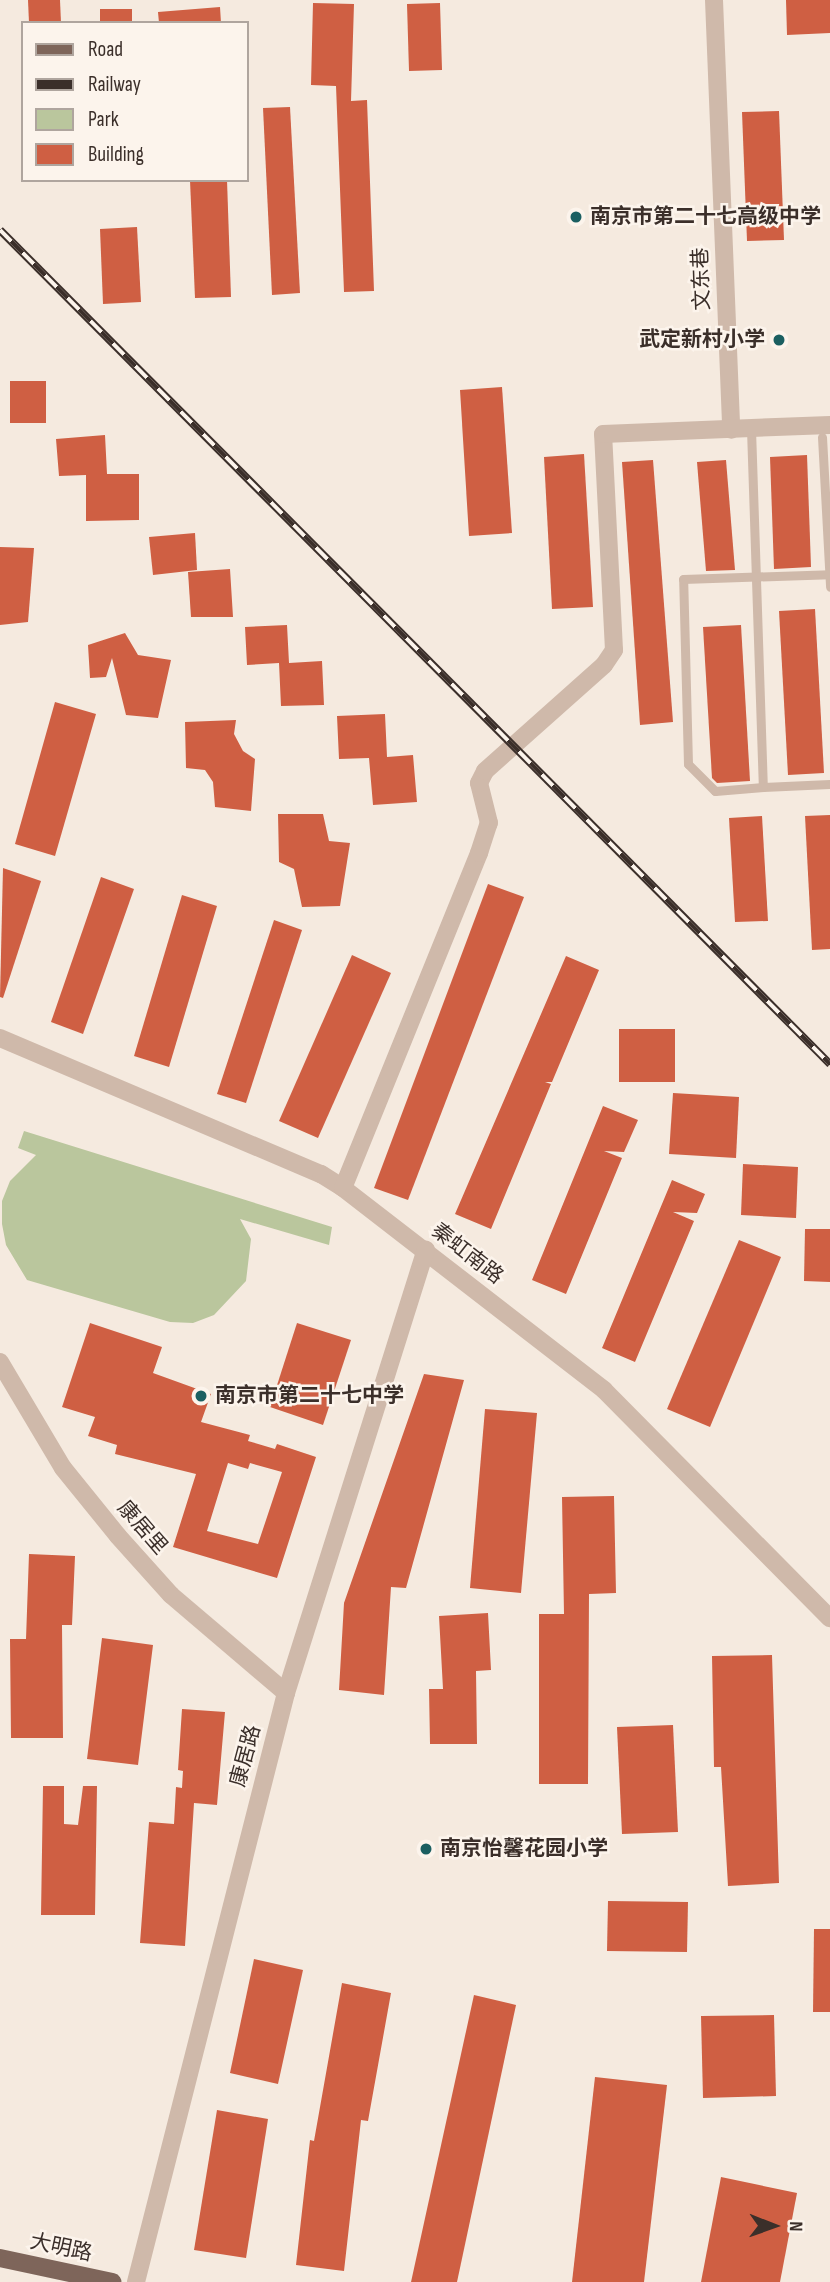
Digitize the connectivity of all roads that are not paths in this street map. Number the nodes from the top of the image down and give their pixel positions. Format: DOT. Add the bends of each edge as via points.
graph roads {
  1 [pos="714,0"];
  2 [pos="751,429"];
  3 [pos="731,430"];
  4 [pos="826,431"];
  5 [pos="830,574"];
  6 [pos="756,577"];
  7 [pos="830,587"];
  8 [pos="830,784"];
  9 [pos="763,787"];
  10 [pos="0,1038"];
  11 [pos="344,1188"];
  12 [pos="426,1250"];
  13 [pos="0,1362"];
  14 [pos="830,1618"];
  15 [pos="286,1693"];
  16 [pos="0,2258"];
  17 [pos="112,2282"];
  18 [pos="136,2282"];
  1 -- 3 [label="street, 文东巷"];
  2 -- 3 [label="street"];
  2 -- 4 [label="street"];
  2 -- 6 [label="lane"];
  3 -- 11 [label="street" via="603,434 614,650 604,665 485,771 479,783 489,823 479,853"];
  4 -- 5 [label="lane"];
  5 -- 6 [label="lane"];
  5 -- 7 [label="lane"];
  6 -- 9 [label="lane"];
  6 -- 9 [label="lane" via="683,579 688,764 715,791"];
  8 -- 9 [label="lane"];
  10 -- 11 [label="street, 秦虹南路" via="321,1174"];
  11 -- 12 [label="street, 秦虹南路"];
  12 -- 14 [label="street, 秦虹南路" via="604,1390"];
  12 -- 15 [label="street, 康居路"];
  13 -- 15 [label="street, 康居里" via="63,1468 118,1536 171,1595"];
  15 -- 18 [label="street, 康居路"];
  16 -- 17 [label="main road, 大明路"];
}
